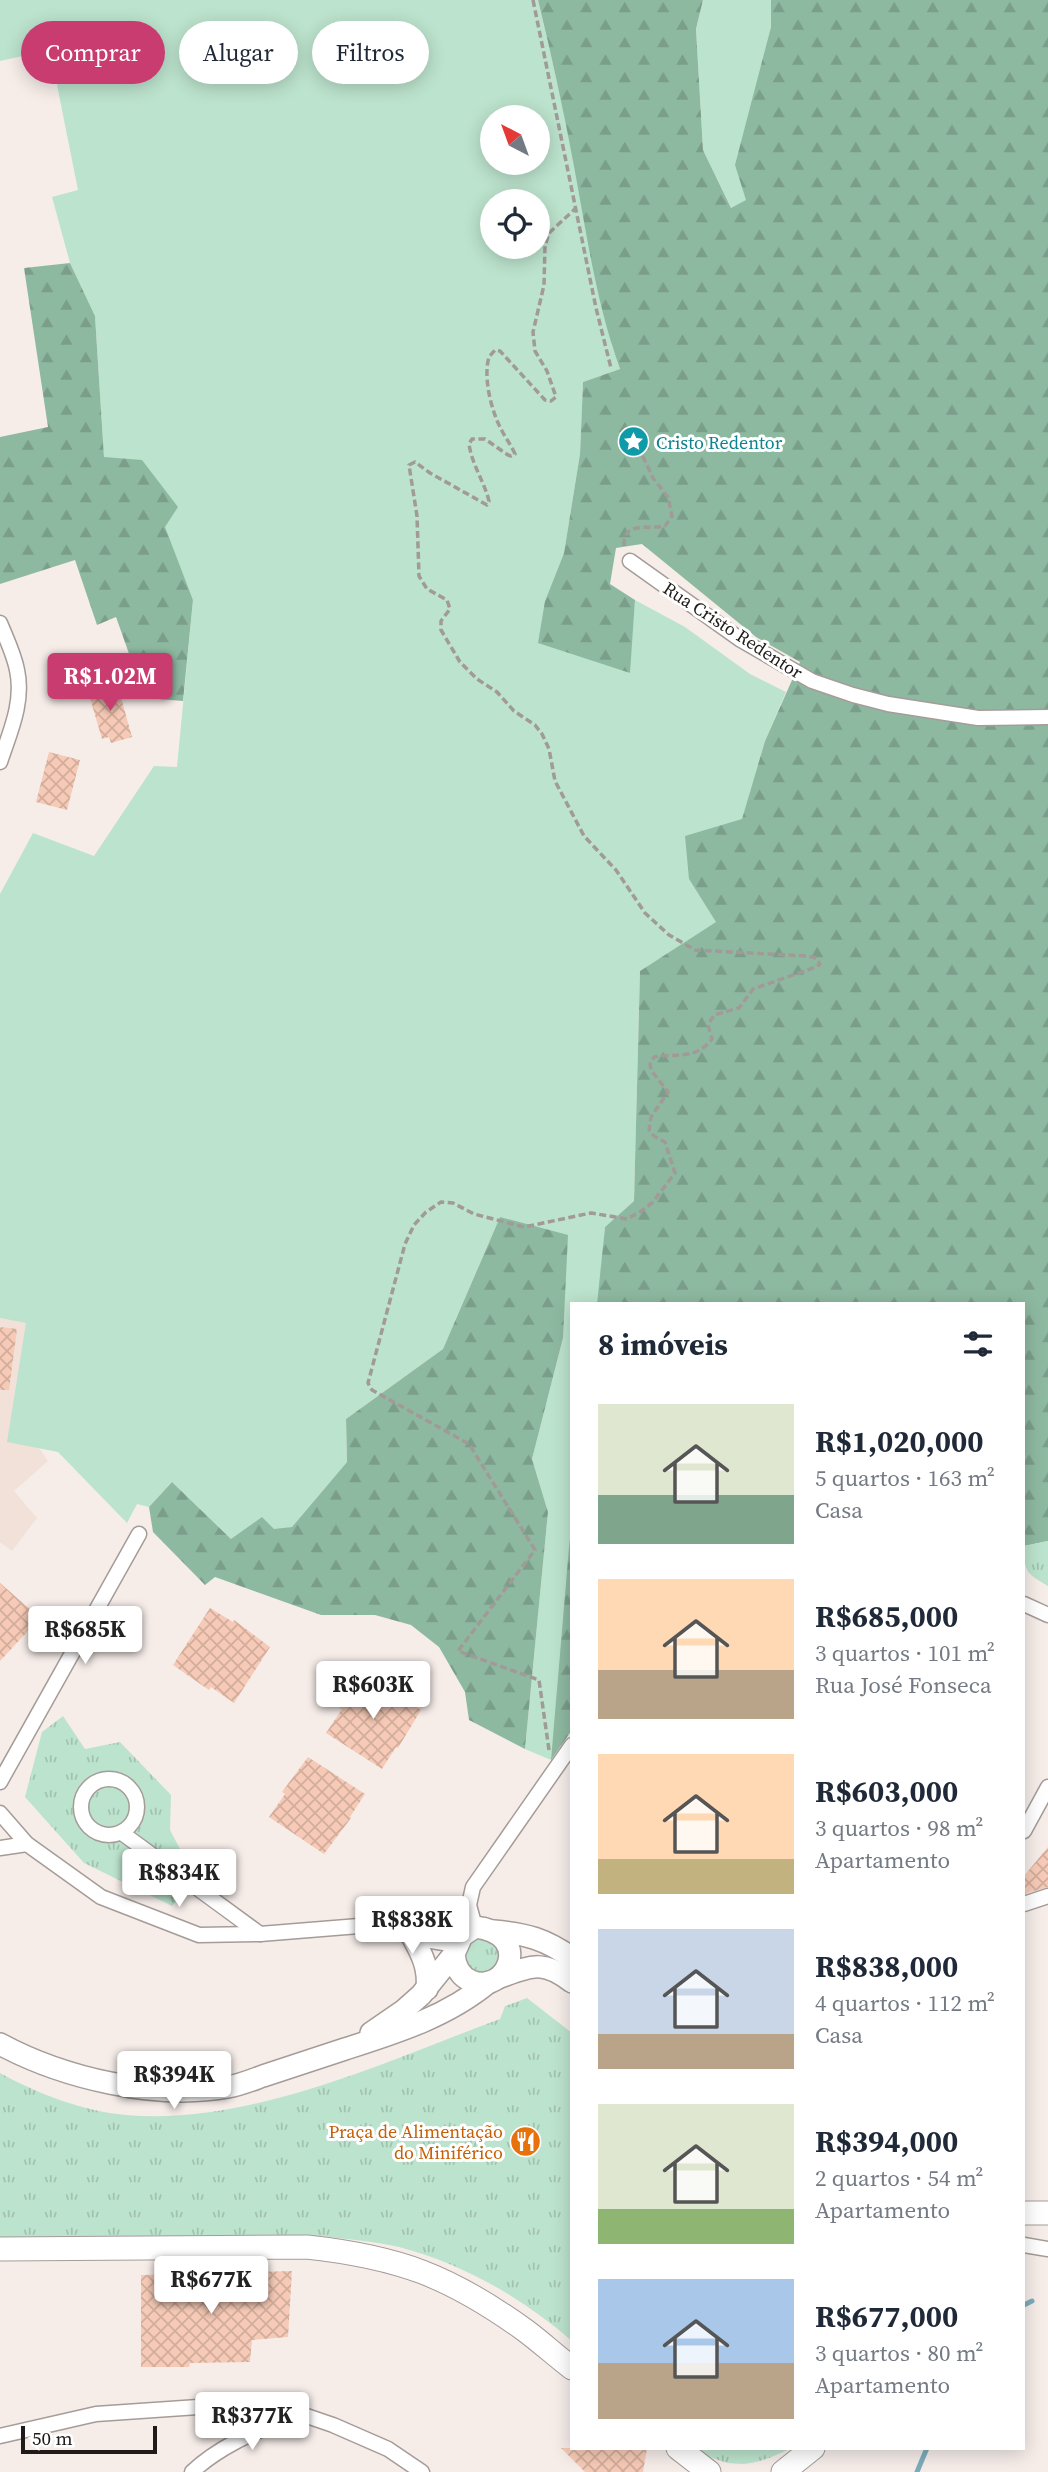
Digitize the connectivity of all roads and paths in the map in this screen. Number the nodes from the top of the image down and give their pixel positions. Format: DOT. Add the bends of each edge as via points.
graph roads {
  1 [pos="533,0"];
  2 [pos="576,208"];
  3 [pos="611,368"];
  4 [pos="638,446"];
  5 [pos="630,561"];
  6 [pos="0,623"];
  7 [pos="1048,717"];
  8 [pos="0,762"];
  9 [pos="139,1534"];
  10 [pos="1025,1604"];
  11 [pos="1048,1615"];
  12 [pos="570,1748"];
  13 [pos="552,1773"];
  14 [pos="0,1782"];
  15 [pos="1048,1787"];
  16 [pos="0,1814"];
  17 [pos="1025,1829"];
  18 [pos="122,1833"];
  19 [pos="27,1844"];
  20 [pos="0,1848"];
  21 [pos="1048,1896"];
  22 [pos="1025,1904"];
  23 [pos="381,1924"];
  24 [pos="261,1934"];
  25 [pos="413,1938"];
  26 [pos="470,1938"];
  27 [pos="570,1957"];
  28 [pos="494,1980"];
  29 [pos="570,1981"];
  30 [pos="427,1989"];
  31 [pos="0,2044"];
  32 [pos="352,2047"];
  33 [pos="1048,2213"];
  34 [pos="1025,2214"];
  35 [pos="1025,2245"];
  36 [pos="0,2249"];
  37 [pos="1048,2249"];
  38 [pos="570,2366"];
  39 [pos="298,2413"];
  40 [pos="0,2436"];
  41 [pos="668,2450"];
  42 [pos="681,2450"];
  43 [pos="810,2450"];
  44 [pos="192,2472"];
  45 [pos="422,2472"];
  46 [pos="679,2472"];
  47 [pos="709,2472"];
  48 [pos="783,2472"];
  1 -- 2 [label="path"];
  2 -- 3 [label="path"];
  2 -- 13 [label="path" via="549,233 533,332 536,351 556,397 545,400 500,351 489,357 492,404 515,454 508,455 485,439 472,439 469,444 471,460 487,492 487,505 410,463 419,576 427,589 447,600 450,609 441,621 441,630 460,662 542,734 555,781 584,836 645,913 668,935 695,950 807,956 820,964 753,989 739,1008 714,1015 708,1025 712,1038 701,1051 654,1057 651,1070 668,1092 651,1117 649,1130 665,1142 675,1173 640,1212 626,1219 591,1213 524,1227 442,1202 414,1225 405,1244 368,1383 372,1390 469,1444 535,1550 458,1651 539,1680"];
  4 -- 5 [label="path" via="668,497 672,516 665,526 639,526 625,534"];
  5 -- 7 [label="street, Rua Cristo Redentor" via="741,640 812,681 888,704 978,718"];
  6 -- 8 [label="street" via="20,690 16,718"];
  9 -- 14 [label="street"];
  10 -- 11 [label="street"];
  12 -- 13 [label="street"];
  13 -- 26 [label="street" via="473,1886"];
  15 -- 17 [label="street"];
  16 -- 19 [label="street"];
  18 -- 18 [label="street" via="136,1815 133,1792 114,1779 102,1780 84,1794 83,1818 99,1834"];
  18 -- 24 [label="street"];
  19 -- 20 [label="street"];
  19 -- 24 [label="street" via="102,1897 137,1913 198,1935"];
  21 -- 22 [label="street"];
  23 -- 24 [label="street"];
  23 -- 25 [label="street"];
  23 -- 26 [label="street" via="433,1920 452,1923"];
  25 -- 26 [label="street"];
  25 -- 30 [label="street" via="426,1962"];
  26 -- 27 [label="street" via="526,1934"];
  26 -- 28 [label="street" via="455,1963 472,1982"];
  26 -- 28 [label="street" via="502,1936 509,1963"];
  26 -- 30 [label="street"];
  28 -- 29 [label="street" via="537,1966 552,1968"];
  28 -- 32 [label="street" via="455,2007"];
  30 -- 32 [label="street"];
  31 -- 32 [label="street" via="69,2074 178,2091 228,2087"];
  33 -- 34 [label="main road"];
  35 -- 37 [label="street"];
  36 -- 38 [label="main road" via="307,2248 357,2253 431,2274 471,2294"];
  39 -- 40 [label="street" via="242,2404 96,2414"];
  39 -- 44 [label="street" via="247,2435 208,2457"];
  39 -- 45 [label="street" via="388,2449"];
  41 -- 46 [label="main road"];
  42 -- 47 [label="main road"];
  43 -- 48 [label="main road"];
}
